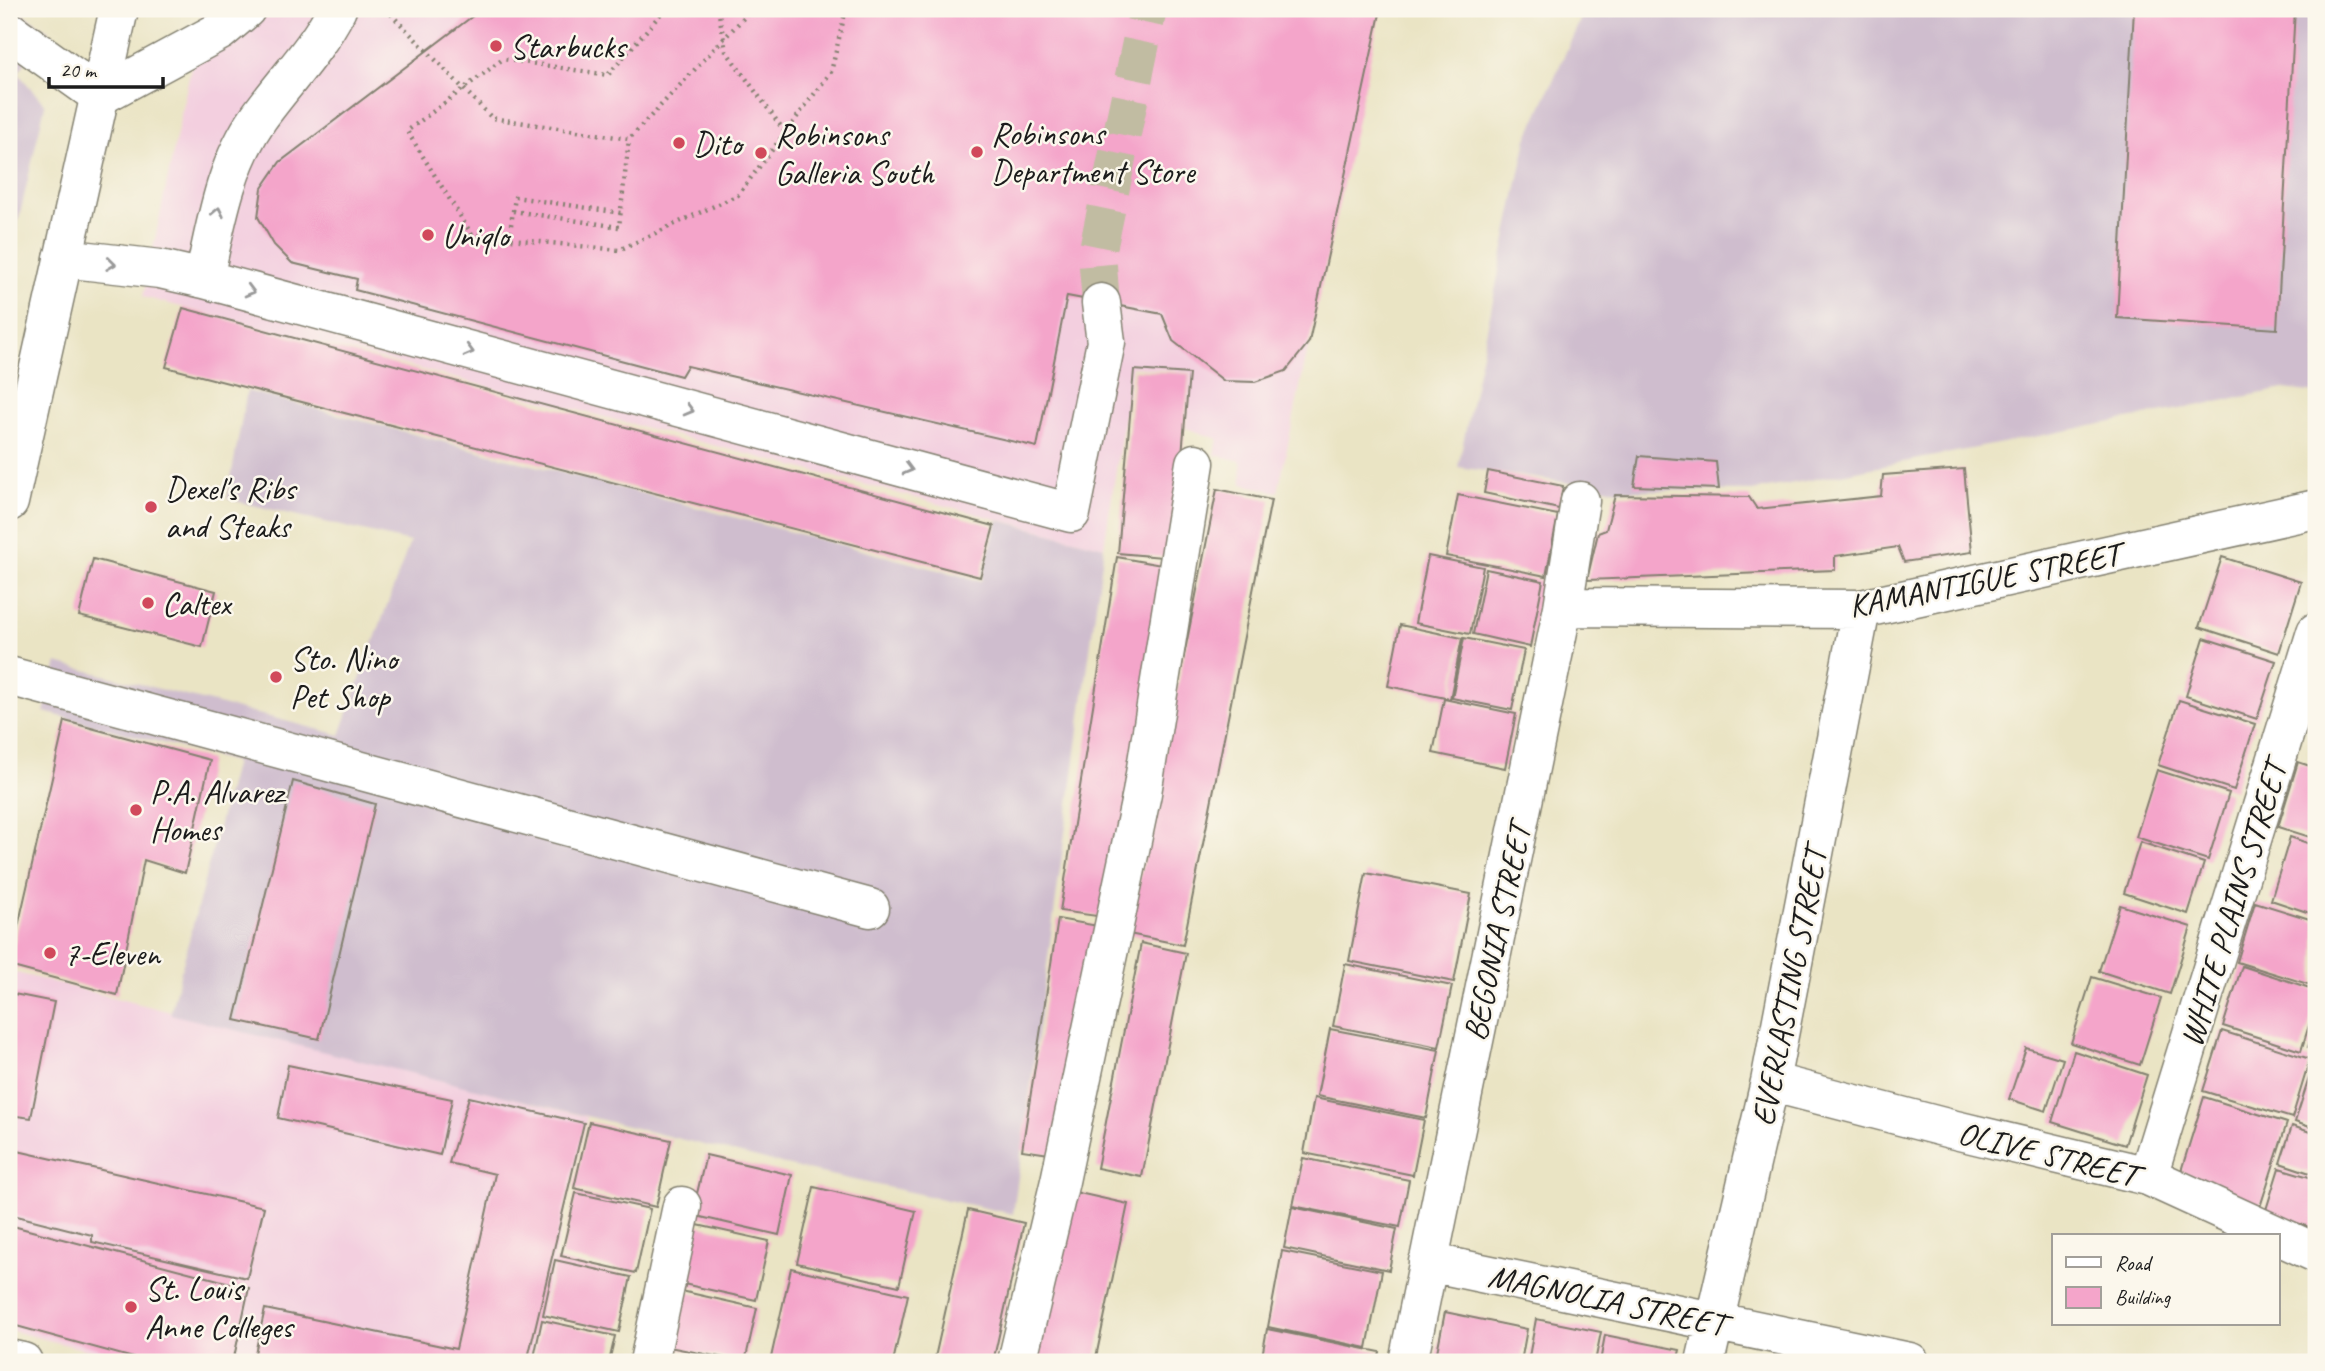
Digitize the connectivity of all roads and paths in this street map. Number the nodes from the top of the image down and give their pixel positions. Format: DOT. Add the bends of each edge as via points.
graph roads {
  1 [pos="119,9"];
  2 [pos="246,9"];
  3 [pos="337,9"];
  4 [pos="386,9"];
  5 [pos="665,9"];
  6 [pos="718,9"];
  7 [pos="752,9"];
  8 [pos="821,9"];
  9 [pos="831,9"];
  10 [pos="846,9"];
  11 [pos="9,31"];
  12 [pos="100,96"];
  13 [pos="785,132"];
  14 [pos="629,139"];
  15 [pos="513,211"];
  16 [pos="621,213"];
  17 [pos="509,239"];
  18 [pos="63,258"];
  19 [pos="204,279"];
  20 [pos="1101,303"];
  21 [pos="1195,463"];
  22 [pos="1580,500"];
  23 [pos="9,502"];
  24 [pos="2316,509"];
  25 [pos="1563,607"];
  26 [pos="1861,609"];
  27 [pos="2316,632"];
  28 [pos="9,676"];
  29 [pos="870,908"];
  30 [pos="1770,1082"];
  31 [pos="2148,1176"];
  32 [pos="682,1206"];
  33 [pos="2275,1234"];
  34 [pos="2280,1236"];
  35 [pos="2316,1253"];
  36 [pos="1428,1262"];
  37 [pos="1716,1321"];
  38 [pos="9,1359"];
  39 [pos="23,1362"];
  40 [pos="649,1362"];
  41 [pos="1017,1362"];
  42 [pos="1408,1362"];
  43 [pos="1705,1362"];
  44 [pos="1910,1362"];
  1 -- 12 [label="main road"];
  2 -- 12 [label="main road" via="220,31"];
  19 -- 3 [label="main road, one-way" via="223,187 257,119 295,74"];
  4 -- 14 [label="path" via="492,118"];
  5 -- 17 [label="path" via="608,75 503,60 407,131 472,235"];
  6 -- 13 [label="path" via="726,51"];
  7 -- 14 [label="path"];
  8 -- 9 [label="path"];
  10 -- 13 [label="path" via="831,72"];
  11 -- 12 [label="main road"];
  12 -- 18 [label="main road"];
  13 -- 17 [label="path" via="738,195 618,250"];
  14 -- 16 [label="path"];
  15 -- 16 [label="path" via="515,197"];
  15 -- 16 [label="path" via="619,227"];
  15 -- 17 [label="path"];
  18 -- 19 [label="main road, one-way"];
  18 -- 23 [label="main road"];
  19 -- 20 [label="main road, one-way" via="1071,513 1106,342"];
  21 -- 41 [label="main road" via="1142,793"];
  22 -- 25 [label="main road, BEGONIA STREET"];
  24 -- 26 [label="main road, KAMANTIGUE STREET"];
  25 -- 26 [label="main road, KAMANTIGUE STREET"];
  25 -- 36 [label="main road, BEGONIA STREET"];
  26 -- 30 [label="main road, EVERLASTING STREET"];
  27 -- 31 [label="main road, WHITE PLAINS STREET"];
  28 -- 29 [label="main road"];
  30 -- 31 [label="main road, OLIVE STREET"];
  30 -- 37 [label="main road, EVERLASTING STREET"];
  31 -- 33 [label="main road, OLIVE STREET"];
  32 -- 40 [label="main road"];
  34 -- 35 [label="main road, OLIVE STREET"];
  36 -- 37 [label="main road, MAGNOLIA STREET"];
  36 -- 42 [label="main road, BEGONIA STREET"];
  37 -- 43 [label="main road, EVERLASTING STREET"];
  37 -- 44 [label="main road, MAGNOLIA STREET"];
  38 -- 39 [label="main road"];
}
